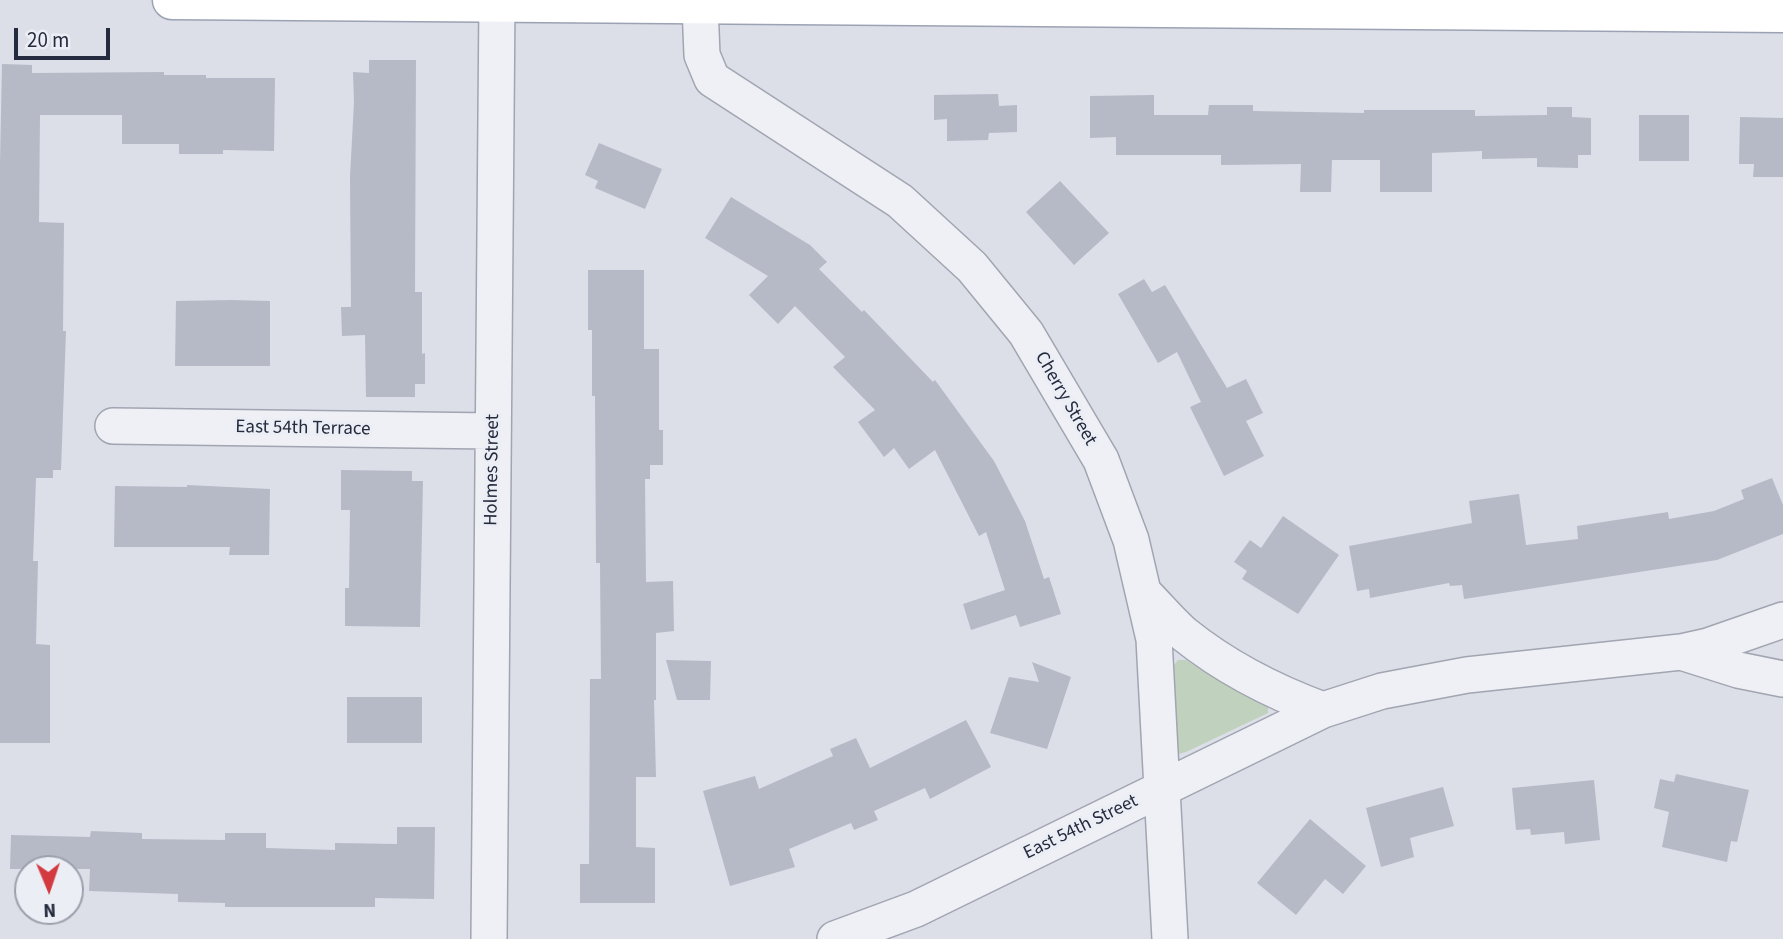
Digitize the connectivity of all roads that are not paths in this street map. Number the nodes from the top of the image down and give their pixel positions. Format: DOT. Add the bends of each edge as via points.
graph roads {
  1 [pos="172,0"];
  2 [pos="497,2"];
  3 [pos="700,6"];
  4 [pos="1783,13"];
  5 [pos="113,426"];
  6 [pos="493,431"];
  7 [pos="1145,594"];
  8 [pos="1783,620"];
  9 [pos="1681,652"];
  10 [pos="1783,679"];
  11 [pos="1323,710"];
  12 [pos="1163,787"];
  13 [pos="489,939"];
  14 [pos="835,939"];
  15 [pos="1170,939"];
  1 -- 2 [label="main road"];
  2 -- 3 [label="main road"];
  2 -- 6 [label="street, Holmes Street"];
  3 -- 4 [label="main road"];
  3 -- 7 [label="street, Cherry Street" via="702,55 712,79 900,201 972,267 1026,333 1101,460 1131,540"];
  5 -- 6 [label="street, East 54th Terrace"];
  6 -- 13 [label="street, Holmes Street"];
  7 -- 11 [label="street" via="1218,660"];
  7 -- 12 [label="street, Cherry Street" via="1154,639"];
  8 -- 9 [label="street, East 54th Street"];
  9 -- 10 [label="street, East 54th Street"];
  9 -- 11 [label="street, East 54th Street" via="1467,675 1382,691"];
  11 -- 12 [label="street, East 54th Street"];
  12 -- 14 [label="street, East 54th Street" via="916,909"];
  12 -- 15 [label="street, Cherry Street"];
}
